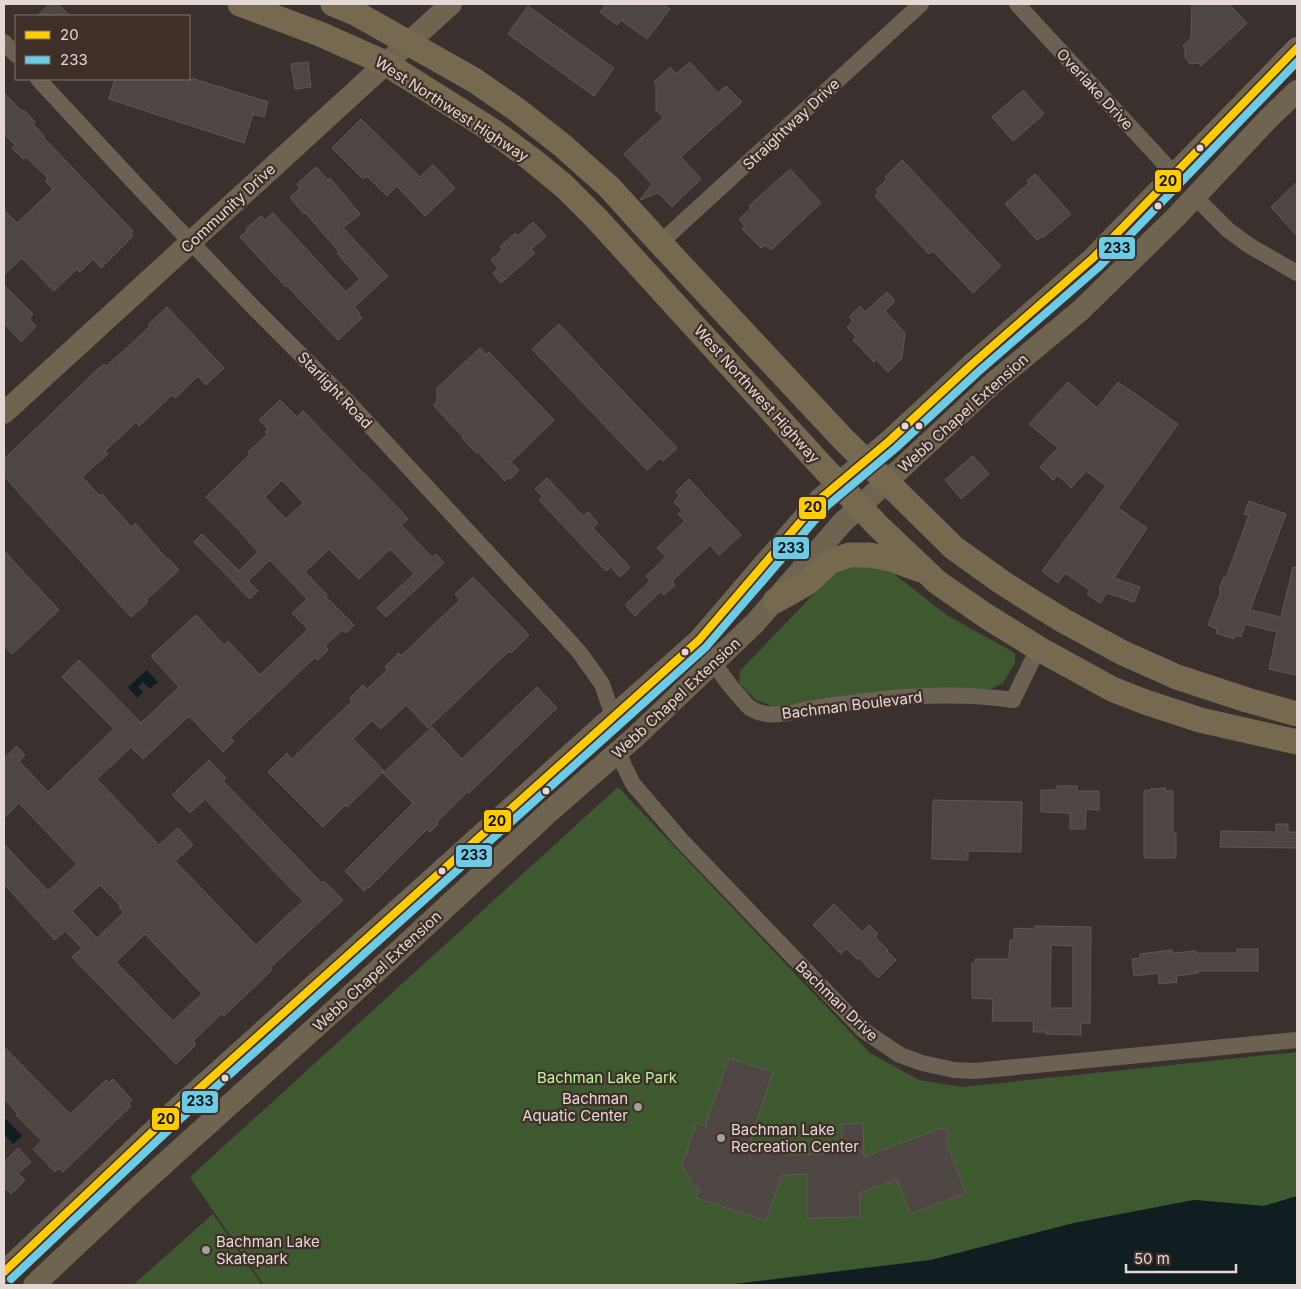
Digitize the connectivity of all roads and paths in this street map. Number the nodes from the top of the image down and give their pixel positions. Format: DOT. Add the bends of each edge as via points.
graph roads {
  1 [pos="240,4"];
  2 [pos="333,4"];
  3 [pos="451,4"];
  4 [pos="921,4"];
  5 [pos="1017,4"];
  6 [pos="4,42"];
  7 [pos="408,43"];
  8 [pos="1297,48"];
  9 [pos="15,54"];
  10 [pos="385,63"];
  11 [pos="39,80"];
  12 [pos="1297,91"];
  13 [pos="1174,174"];
  14 [pos="1195,197"];
  15 [pos="191,242"];
  16 [pos="660,243"];
  17 [pos="633,258"];
  18 [pos="1093,258"];
  19 [pos="1297,273"];
  20 [pos="720,308"];
  21 [pos="1059,329"];
  22 [pos="4,413"];
  23 [pos="865,461"];
  24 [pos="886,482"];
  25 [pos="838,484"];
  26 [pos="860,506"];
  27 [pos="926,571"];
  28 [pos="775,601"];
  29 [pos="699,640"];
  30 [pos="1040,650"];
  31 [pos="714,662"];
  32 [pos="1247,700"];
  33 [pos="1145,702"];
  34 [pos="1297,714"];
  35 [pos="613,716"];
  36 [pos="1297,742"];
  37 [pos="619,751"];
  38 [pos="382,925"];
  39 [pos="401,948"];
  40 [pos="1297,1040"];
  41 [pos="171,1114"];
  42 [pos="193,1138"];
  43 [pos="114,1168"];
  44 [pos="57,1264"];
  45 [pos="4,1272"];
  46 [pos="34,1285"];
  1 -- 10 [label="main road, West Northwest Highway"];
  2 -- 7 [label="main road, West Northwest Highway"];
  3 -- 7 [label="main road, Community Drive"];
  4 -- 16 [label="street, Straightway Drive"];
  5 -- 13 [label="street, Overlake Drive"];
  6 -- 9 [label="street"];
  7 -- 10 [label="main road, Community Drive"];
  7 -- 16 [label="main road, West Northwest Highway" via="474,80 539,127 609,187"];
  8 -- 13 [label="main road, Webb Chapel Extension"];
  10 -- 15 [label="main road, Community Drive"];
  10 -- 17 [label="main road, West Northwest Highway" via="532,159 564,186"];
  11 -- 15 [label="street, Starlight Road"];
  12 -- 14 [label="main road, Webb Chapel Extension"];
  13 -- 14 [label="main road"];
  13 -- 18 [label="main road, Webb Chapel Extension"];
  14 -- 19 [label="street" via="1228,230"];
  14 -- 21 [label="main road, Webb Chapel Extension"];
  15 -- 22 [label="main road, Community Drive"];
  15 -- 35 [label="street, Starlight Road" via="348,403 580,653 602,684"];
  16 -- 20 [label="main road, West Northwest Highway"];
  17 -- 20 [label="main road" via="644,256 656,260 698,303"];
  17 -- 25 [label="main road, West Northwest Highway"];
  18 -- 21 [label="main road" via="1091,274 1059,310 1056,323"];
  18 -- 23 [label="main road, Webb Chapel Extension"];
  20 -- 23 [label="main road, West Northwest Highway"];
  21 -- 24 [label="main road, Webb Chapel Extension" via="992,384"];
  23 -- 24 [label="main road, West Northwest Highway"];
  23 -- 25 [label="main road, Webb Chapel Extension"];
  24 -- 26 [label="main road, Webb Chapel Extension"];
  24 -- 32 [label="main road, West Northwest Highway" via="954,548 1032,602 1123,653 1177,677"];
  25 -- 26 [label="main road, West Northwest Highway"];
  25 -- 29 [label="main road, Webb Chapel Extension" via="820,500"];
  26 -- 27 [label="main road, West Northwest Highway"];
  26 -- 28 [label="main road, Webb Chapel Extension"];
  27 -- 28 [label="main road" via="870,554 849,555 830,562 807,583"];
  27 -- 30 [label="main road, West Northwest Highway" via="956,596"];
  28 -- 31 [label="main road, Webb Chapel Extension"];
  29 -- 31 [label="street, Bachman Boulevard"];
  29 -- 35 [label="main road, Webb Chapel Extension"];
  30 -- 31 [label="street, Bachman Boulevard" via="1013,700 937,695 883,698 764,715 749,708"];
  30 -- 33 [label="main road, West Northwest Highway" via="1112,689"];
  31 -- 37 [label="main road, Webb Chapel Extension"];
  32 -- 33 [label="main road" via="1220,705 1171,692 1158,693"];
  32 -- 34 [label="main road, West Northwest Highway"];
  33 -- 36 [label="main road, West Northwest Highway" via="1200,720"];
  35 -- 37 [label="main road"];
  35 -- 38 [label="main road, Webb Chapel Extension"];
  37 -- 39 [label="main road, Webb Chapel Extension"];
  37 -- 40 [label="street, Bachman Drive" via="633,784 682,842 863,1030 900,1055 937,1067 975,1071"];
  38 -- 39 [label="main road"];
  38 -- 41 [label="main road, Webb Chapel Extension"];
  39 -- 42 [label="main road, Webb Chapel Extension"];
  41 -- 42 [label="main road"];
  41 -- 43 [label="main road, Webb Chapel Extension"];
  42 -- 44 [label="main road, Webb Chapel Extension"];
  43 -- 44 [label="main road" via="100,1202 56,1247"];
  43 -- 45 [label="main road, Webb Chapel Extension"];
  44 -- 46 [label="main road, Webb Chapel Extension"];
}
